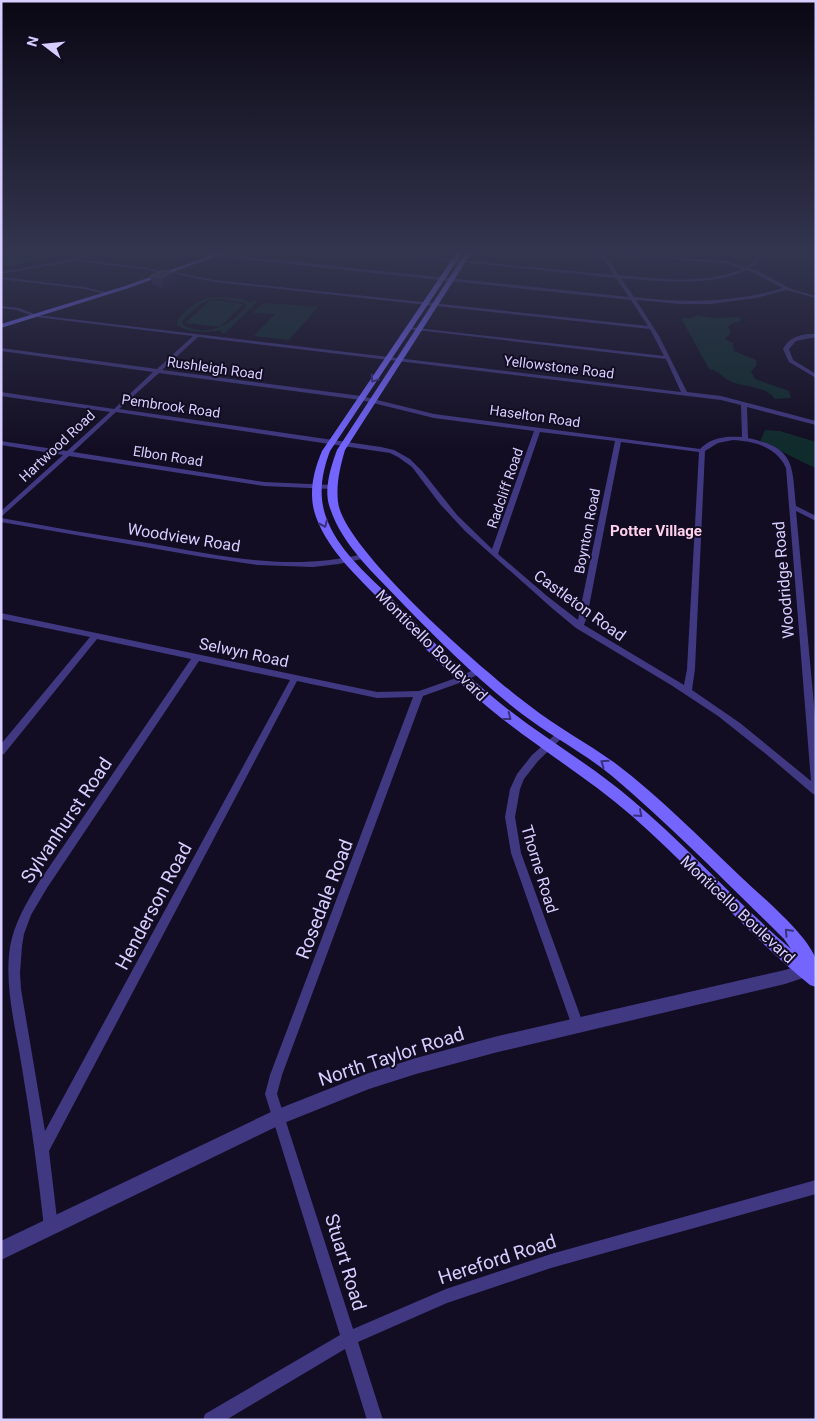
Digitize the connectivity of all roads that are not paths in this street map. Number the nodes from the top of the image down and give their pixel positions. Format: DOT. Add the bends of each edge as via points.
graph roads {
  1 [pos="28,318"];
  2 [pos="56,318"];
  3 [pos="420,318"];
  4 [pos="562,318"];
  5 [pos="645,318"];
  6 [pos="1,326"];
  7 [pos="651,328"];
  8 [pos="413,329"];
  9 [pos="197,335"];
  10 [pos="816,335"];
  11 [pos="1,349"];
  12 [pos="668,358"];
  13 [pos="393,359"];
  14 [pos="157,372"];
  15 [pos="816,376"];
  16 [pos="1,394"];
  17 [pos="685,394"];
  18 [pos="366,399"];
  19 [pos="744,404"];
  20 [pos="115,410"];
  21 [pos="816,423"];
  22 [pos="538,429"];
  23 [pos="744,439"];
  24 [pos="618,440"];
  25 [pos="338,442"];
  26 [pos="1,443"];
  27 [pos="702,451"];
  28 [pos="68,453"];
  29 [pos="332,487"];
  30 [pos="317,488"];
  31 [pos="793,507"];
  32 [pos="1,515"];
  33 [pos="816,519"];
  34 [pos="1,520"];
  35 [pos="494,554"];
  36 [pos="363,556"];
  37 [pos="348,561"];
  38 [pos="1,616"];
  39 [pos="579,626"];
  40 [pos="96,635"];
  41 [pos="197,656"];
  42 [pos="478,671"];
  43 [pos="295,678"];
  44 [pos="462,679"];
  45 [pos="687,691"];
  46 [pos="419,694"];
  47 [pos="561,734"];
  48 [pos="548,745"];
  49 [pos="1,751"];
  50 [pos="816,781"];
  51 [pos="816,791"];
  52 [pos="814,970"];
  53 [pos="578,1026"];
  54 [pos="280,1117"];
  55 [pos="42,1150"];
  56 [pos="816,1187"];
  57 [pos="51,1227"];
  58 [pos="1,1250"];
  59 [pos="349,1338"];
  60 [pos="210,1420"];
  61 [pos="375,1420"];
  1 -- 6 [label="main road"];
  2 -- 9 [label="street, Yellowstone Road"];
  3 -- 8 [label="main road, Monticello Boulevard"];
  4 -- 7 [label="street"];
  5 -- 7 [label="street"];
  7 -- 12 [label="street"];
  8 -- 12 [label="street"];
  8 -- 13 [label="main road, Monticello Boulevard"];
  9 -- 13 [label="street, Yellowstone Road"];
  9 -- 14 [label="street, Hartwood Road"];
  10 -- 15 [label="street" via="793,340 786,350 792,361"];
  11 -- 14 [label="street, Rushleigh Road"];
  12 -- 17 [label="street"];
  13 -- 17 [label="street, Yellowstone Road"];
  13 -- 18 [label="main road, Monticello Boulevard"];
  14 -- 18 [label="street, Rushleigh Road"];
  14 -- 20 [label="street, Hartwood Road"];
  16 -- 20 [label="street, Pembrook Road"];
  17 -- 19 [label="street, Yellowstone Road"];
  18 -- 22 [label="street, Haselton Road" via="428,414"];
  18 -- 25 [label="main road, Monticello Boulevard"];
  19 -- 21 [label="street, Yellowstone Road"];
  19 -- 23 [label="street"];
  20 -- 25 [label="street, Pembrook Road"];
  20 -- 28 [label="street, Hartwood Road"];
  22 -- 24 [label="street, Haselton Road"];
  22 -- 35 [label="street, Radcliff Road"];
  23 -- 27 [label="street" via="714,442"];
  23 -- 31 [label="street, Woodridge Road" via="769,447 785,459 790,472"];
  24 -- 27 [label="street, Haselton Road"];
  24 -- 39 [label="street, Boynton Road"];
  25 -- 29 [label="main road, Monticello Boulevard"];
  25 -- 30 [label="main road, Monticello Boulevard" via="321,465"];
  25 -- 35 [label="street, Castleton Road" via="388,450 411,462 470,533"];
  26 -- 28 [label="street, Elbon Road"];
  27 -- 45 [label="street"];
  28 -- 30 [label="street, Elbon Road" via="264,484"];
  28 -- 32 [label="street, Hartwood Road"];
  29 -- 30 [label="street, Elbon Road"];
  29 -- 36 [label="main road, Monticello Boulevard" via="339,521"];
  30 -- 37 [label="main road, Monticello Boulevard, one-way" via="317,501 328,533"];
  31 -- 33 [label="street"];
  31 -- 50 [label="street, Woodridge Road"];
  34 -- 37 [label="street, Woodview Road" via="238,560 292,564"];
  35 -- 39 [label="street, Castleton Road"];
  36 -- 37 [label="street, Woodview Road"];
  36 -- 42 [label="main road, Monticello Boulevard"];
  37 -- 44 [label="main road, Monticello Boulevard"];
  38 -- 40 [label="street, Selwyn Road"];
  39 -- 45 [label="street, Castleton Road"];
  40 -- 41 [label="street, Selwyn Road"];
  40 -- 49 [label="street"];
  41 -- 43 [label="street, Selwyn Road"];
  41 -- 55 [label="street, Sylvanhurst Road" via="43,885 18,931 13,966 15,989"];
  42 -- 44 [label="street, Selwyn Road"];
  42 -- 47 [label="main road, Monticello Boulevard"];
  43 -- 46 [label="street, Selwyn Road" via="377,695"];
  43 -- 55 [label="street, Henderson Road"];
  44 -- 46 [label="street, Selwyn Road"];
  44 -- 48 [label="main road, Monticello Boulevard, one-way"];
  45 -- 51 [label="street, Castleton Road" via="783,762"];
  46 -- 54 [label="street, Rosedale Road" via="276,1075 271,1094"];
  47 -- 48 [label="street, Thorne Road"];
  52 -- 47 [label="main road, Monticello Boulevard, one-way" via="790,934 657,806 610,767"];
  48 -- 52 [label="main road, Monticello Boulevard, one-way" via="639,814 723,897"];
  48 -- 53 [label="street, Thorne Road" via="514,789 510,829"];
  52 -- 53 [label="street, North Taylor Road"];
  53 -- 54 [label="street, North Taylor Road" via="416,1066"];
  54 -- 57 [label="street, North Taylor Road"];
  54 -- 59 [label="street, Stuart Road"];
  55 -- 57 [label="street, Sylvanhurst Road"];
  56 -- 59 [label="street, Hereford Road" via="542,1264 446,1296"];
  57 -- 58 [label="street, North Taylor Road"];
  59 -- 60 [label="street, Hereford Road"];
  59 -- 61 [label="street, Stuart Road"];
}
